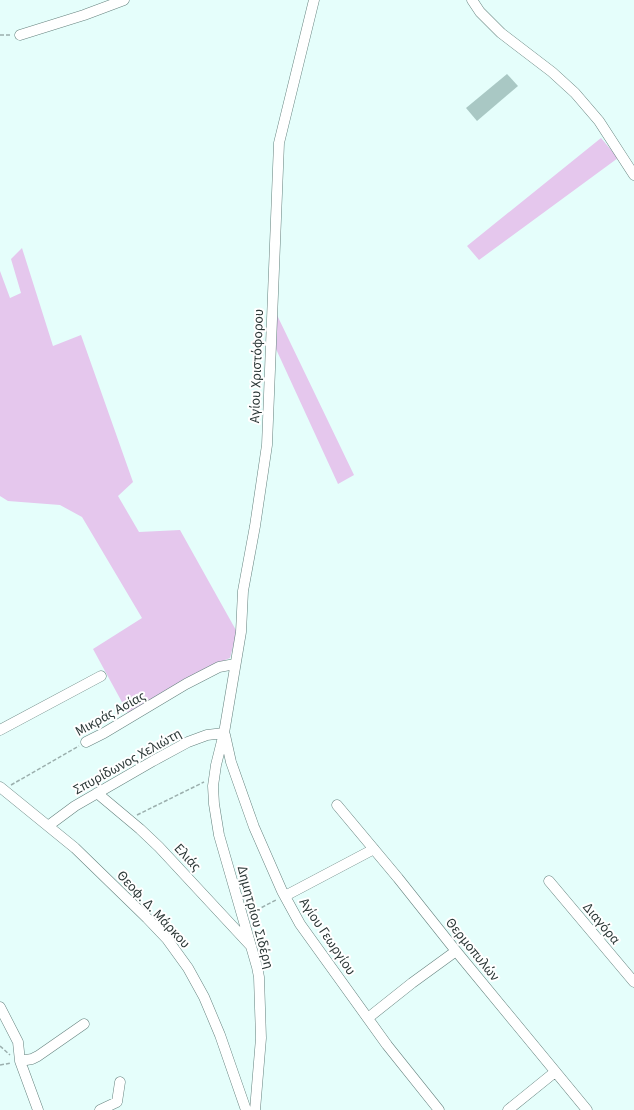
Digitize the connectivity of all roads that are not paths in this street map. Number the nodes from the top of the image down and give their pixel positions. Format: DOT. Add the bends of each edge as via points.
graph roads {
  1 [pos="124,0"];
  2 [pos="314,0"];
  3 [pos="472,0"];
  4 [pos="20,35"];
  5 [pos="634,175"];
  6 [pos="235,664"];
  7 [pos="101,676"];
  8 [pos="0,730"];
  9 [pos="224,733"];
  10 [pos="86,742"];
  11 [pos="1,789"];
  12 [pos="97,793"];
  13 [pos="337,805"];
  14 [pos="48,826"];
  15 [pos="374,849"];
  16 [pos="549,881"];
  17 [pos="285,896"];
  18 [pos="251,946"];
  19 [pos="456,951"];
  20 [pos="634,982"];
  21 [pos="0,1007"];
  22 [pos="368,1018"];
  23 [pos="84,1024"];
  24 [pos="20,1061"];
  25 [pos="556,1072"];
  26 [pos="120,1082"];
  27 [pos="38,1110"];
  28 [pos="100,1110"];
  29 [pos="246,1110"];
  30 [pos="255,1110"];
  31 [pos="439,1110"];
  32 [pos="508,1110"];
  33 [pos="587,1110"];
  1 -- 4 [label="street"];
  2 -- 6 [label="street, Αγίου Χριστόφορου" via="279,143 267,445 243,591 241,632"];
  3 -- 5 [label="street" via="501,33 575,93 599,121"];
  6 -- 9 [label="street, Αγίου Χριστόφορου"];
  6 -- 10 [label="street, Μικράς Ασίας" via="219,667"];
  7 -- 8 [label="street"];
  9 -- 12 [label="street, Σπυρίδωνος Χελιώτη" via="207,735 188,742"];
  9 -- 17 [label="street, Αγίου Γεωργίου" via="231,762 254,827"];
  9 -- 18 [label="street, Δημητρίου Σιδέρη" via="214,780 214,804 219,835"];
  11 -- 14 [label="street, Θεοφ. Δ. Μάρκου"];
  12 -- 14 [label="street, Σπυρίδωνος Χελιώτη"];
  12 -- 18 [label="street, Ελιάς" via="159,847"];
  13 -- 15 [label="street, Θερμοπυλών"];
  14 -- 29 [label="street, Θεοφ. Δ. Μάρκου" via="75,848 147,918 167,939 188,968 220,1035"];
  15 -- 17 [label="street"];
  15 -- 19 [label="street, Θερμοπυλών"];
  16 -- 20 [label="street, Διαγόρα"];
  17 -- 22 [label="street, Αγίου Γεωργίου" via="300,924"];
  18 -- 30 [label="street, Δημητρίου Σιδέρη" via="259,977 261,1038"];
  19 -- 22 [label="street"];
  19 -- 25 [label="street, Θερμοπυλών"];
  21 -- 24 [label="street" via="18,1042"];
  22 -- 31 [label="street, Αγίου Γεωργίου"];
  23 -- 24 [label="street" via="38,1056"];
  24 -- 27 [label="street"];
  25 -- 32 [label="street"];
  25 -- 33 [label="street, Θερμοπυλών"];
  26 -- 28 [label="street" via="117,1102"];
}
